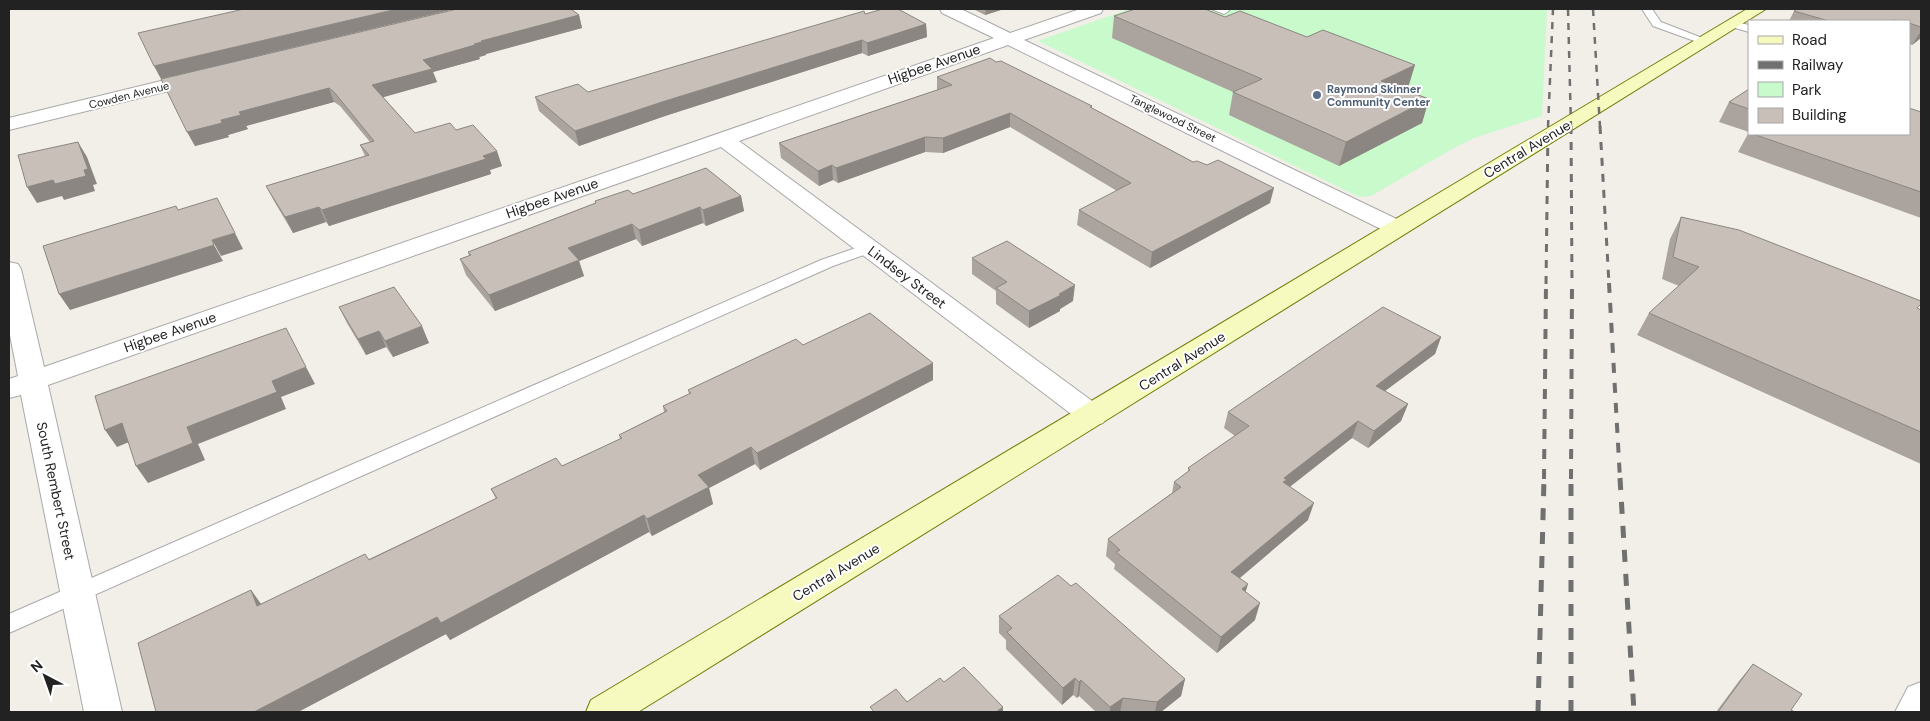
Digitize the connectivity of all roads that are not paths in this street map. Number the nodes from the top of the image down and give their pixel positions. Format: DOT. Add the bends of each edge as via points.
graph roads {
  1 [pos="948,9"];
  2 [pos="1095,9"];
  3 [pos="1647,9"];
  4 [pos="1758,9"];
  5 [pos="1732,24"];
  6 [pos="1748,29"];
  7 [pos="1010,38"];
  8 [pos="1704,41"];
  9 [pos="221,72"];
  10 [pos="9,124"];
  11 [pos="722,138"];
  12 [pos="1397,228"];
  13 [pos="870,248"];
  14 [pos="9,269"];
  15 [pos="21,385"];
  16 [pos="1093,416"];
  17 [pos="77,594"];
  18 [pos="9,624"];
  19 [pos="102,712"];
  20 [pos="605,712"];
  1 -- 7 [label="street, Tanglewood Street"];
  2 -- 7 [label="street, Higbee Avenue"];
  3 -- 8 [label="lane" via="1657,24"];
  4 -- 5 [label="main road, Central Avenue"];
  5 -- 6 [label="lane"];
  5 -- 8 [label="main road, Central Avenue"];
  7 -- 11 [label="street, Higbee Avenue"];
  7 -- 12 [label="street, Tanglewood Street"];
  8 -- 12 [label="main road, Central Avenue"];
  9 -- 10 [label="street, Cowden Avenue"];
  11 -- 13 [label="street, Lindsey Street"];
  11 -- 15 [label="street, Higbee Avenue"];
  12 -- 16 [label="main road, Central Avenue"];
  13 -- 16 [label="street, Lindsey Street"];
  13 -- 17 [label="lane" via="827,263"];
  14 -- 15 [label="street, South Rembert Street"];
  15 -- 17 [label="street, South Rembert Street"];
  16 -- 20 [label="main road, Central Avenue"];
  17 -- 18 [label="lane"];
  17 -- 19 [label="street, South Rembert Street"];
}
